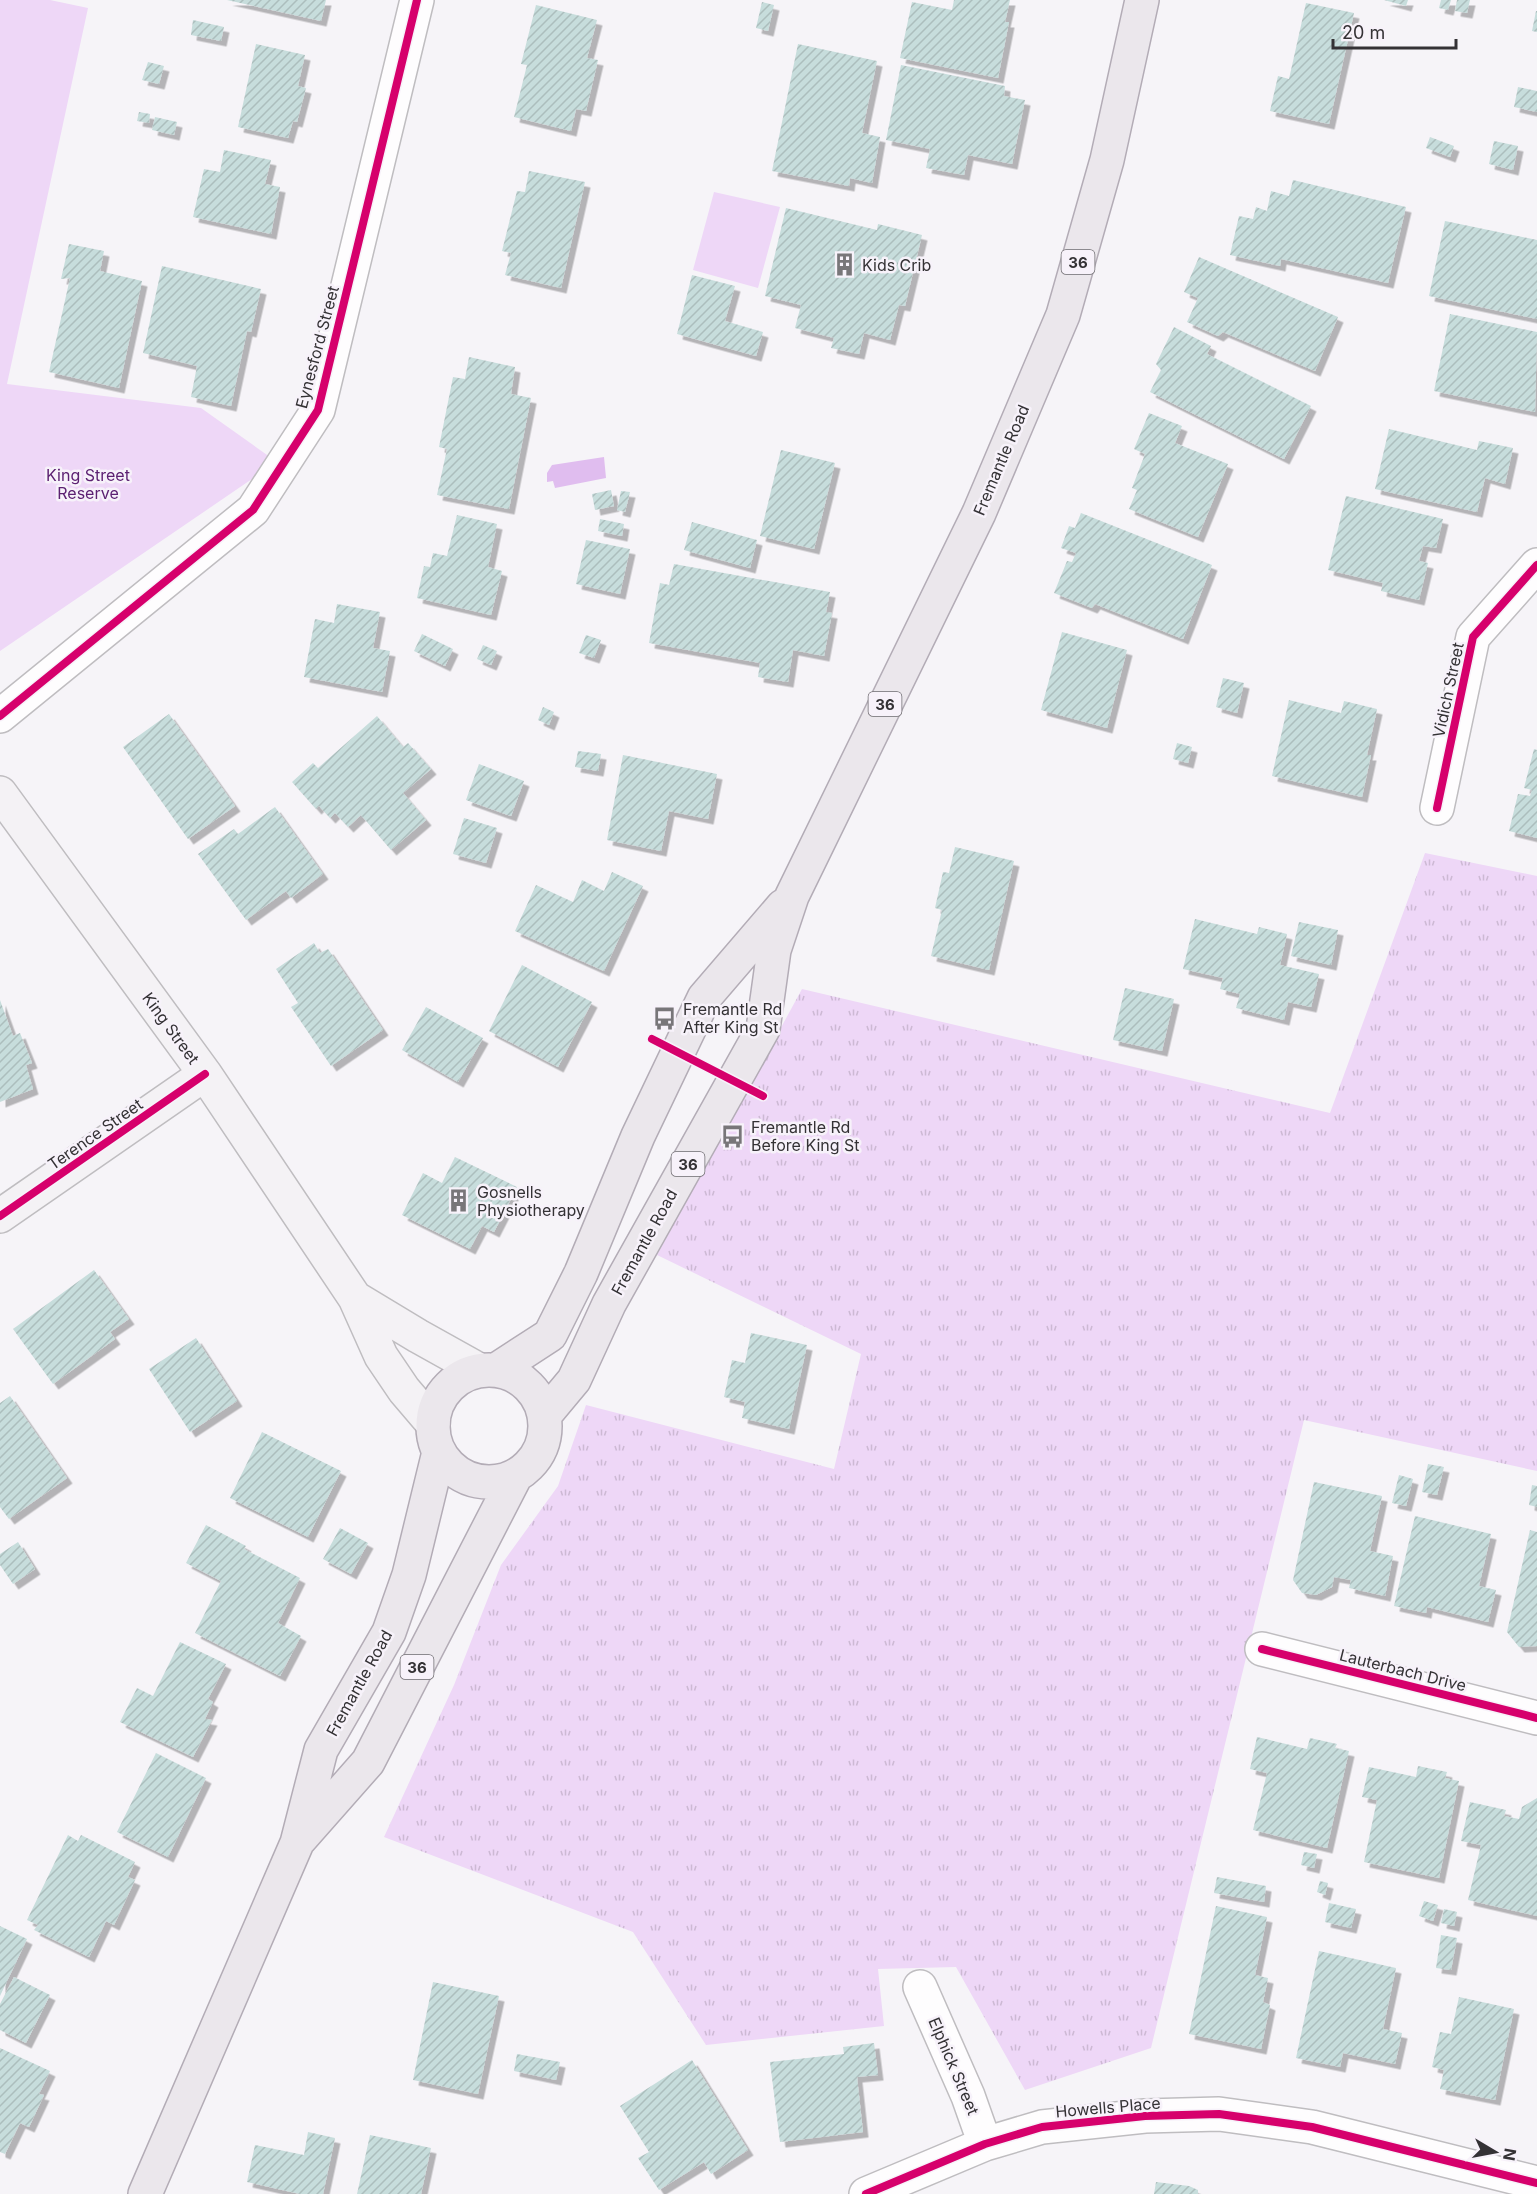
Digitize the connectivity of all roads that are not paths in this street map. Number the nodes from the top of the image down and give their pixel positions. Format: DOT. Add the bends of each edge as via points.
graph roads {
  1 [pos="417,0"];
  2 [pos="1142,0"];
  3 [pos="1537,565"];
  4 [pos="0,716"];
  5 [pos="0,793"];
  6 [pos="1437,808"];
  7 [pos="792,896"];
  8 [pos="205,1074"];
  9 [pos="0,1216"];
  10 [pos="356,1298"];
  11 [pos="488,1370"];
  12 [pos="544,1416"];
  13 [pos="436,1438"];
  14 [pos="515,1477"];
  15 [pos="1262,1649"];
  16 [pos="1537,1718"];
  17 [pos="297,1843"];
  18 [pos="920,1987"];
  19 [pos="985,2144"];
  20 [pos="1537,2183"];
  21 [pos="1537,2189"];
  22 [pos="146,2194"];
  23 [pos="866,2194"];
  24 [pos="1536,2194"];
  1 -- 4 [label="street, Eynesford Street" via="318,410 253,510"];
  2 -- 7 [label="main road, Fremantle Road / 36" via="1107,160 1064,315 979,513"];
  3 -- 6 [label="street, Vidich Street" via="1473,637"];
  5 -- 8 [label="main road, King Street"];
  7 -- 11 [label="main road, Fremantle Road / 36" via="704,998 550,1335"];
  7 -- 12 [label="main road, Fremantle Road / 36" via="774,950 763,1029 609,1305 574,1380"];
  8 -- 9 [label="main road, Terence Street"];
  8 -- 10 [label="main road, King Street"];
  10 -- 11 [label="main road, King Street" via="418,1336"];
  10 -- 13 [label="main road, King Street" via="381,1356"];
  11 -- 12 [label="main road" via="513,1375 528,1385"];
  11 -- 13 [label="main road, 36" via="462,1376 448,1387 438,1401"];
  12 -- 14 [label="main road, 36" via="545,1434 540,1451"];
  13 -- 14 [label="main road" via="455,1473 481,1482"];
  13 -- 17 [label="main road, Fremantle Road / 36" via="409,1575 389,1632 321,1750"];
  14 -- 17 [label="main road, Fremantle Road / 36" via="368,1762"];
  15 -- 16 [label="street, Lauterbach Drive"];
  17 -- 22 [label="main road, Fremantle Road / 36"];
  18 -- 19 [label="street, Elphick Street"];
  19 -- 20 [label="street, Howells Place" via="1042,2127 1145,2116 1219,2114 1312,2127"];
  19 -- 23 [label="street, Howells Place"];
  21 -- 24 [label="street"];
}
